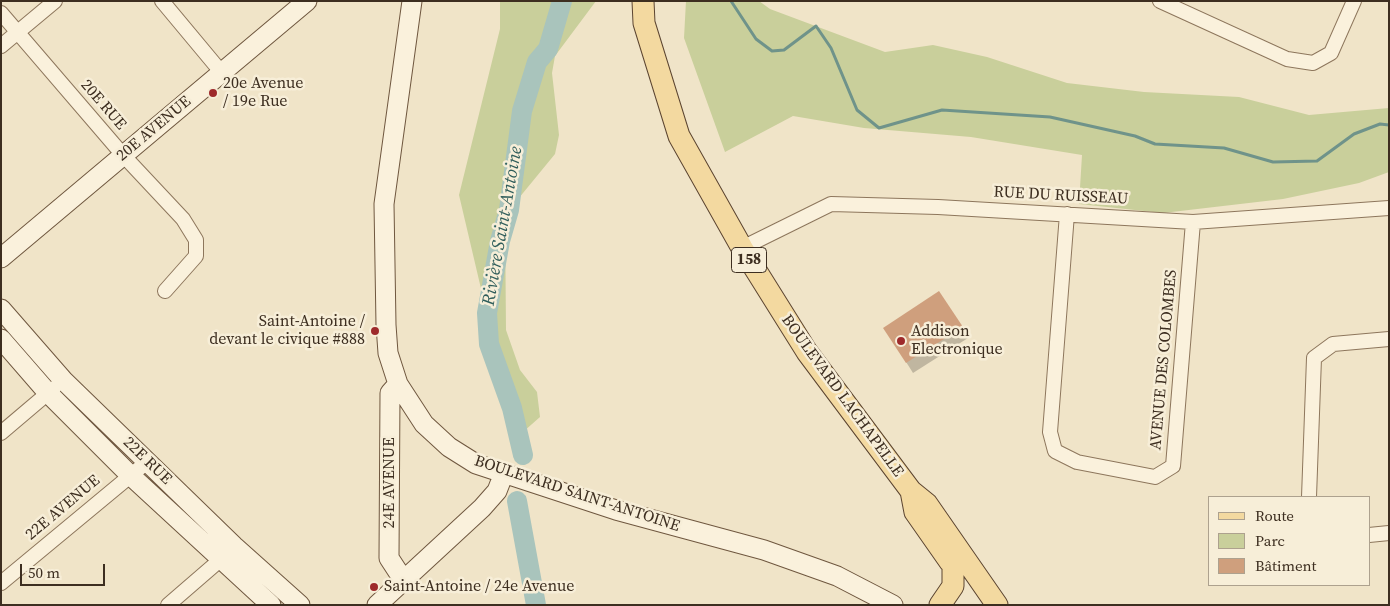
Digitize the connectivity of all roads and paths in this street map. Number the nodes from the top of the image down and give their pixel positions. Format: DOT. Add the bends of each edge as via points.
graph roads {
  1 [pos="55,1"];
  2 [pos="162,1"];
  3 [pos="307,1"];
  4 [pos="412,1"];
  5 [pos="643,1"];
  6 [pos="1160,1"];
  7 [pos="1354,1"];
  8 [pos="1,13"];
  9 [pos="17,33"];
  10 [pos="1,46"];
  11 [pos="222,73"];
  12 [pos="123,155"];
  13 [pos="1389,208"];
  14 [pos="1067,214"];
  15 [pos="1193,222"];
  16 [pos="742,248"];
  17 [pos="1,258"];
  18 [pos="165,291"];
  19 [pos="1,309"];
  20 [pos="1,339"];
  21 [pos="1389,339"];
  22 [pos="64,380"];
  23 [pos="398,384"];
  24 [pos="48,393"];
  25 [pos="1,433"];
  26 [pos="147,462"];
  27 [pos="504,473"];
  28 [pos="130,475"];
  29 [pos="911,491"];
  30 [pos="1309,496"];
  31 [pos="1389,533"];
  32 [pos="1370,535"];
  33 [pos="234,546"];
  34 [pos="221,560"];
  35 [pos="953,566"];
  36 [pos="404,581"];
  37 [pos="1,582"];
  38 [pos="168,605"];
  39 [pos="271,605"];
  40 [pos="300,605"];
  41 [pos="378,605"];
  42 [pos="893,605"];
  43 [pos="940,605"];
  44 [pos="979,605"];
  45 [pos="997,605"];
  1 -- 9 [label="street"];
  2 -- 11 [label="street"];
  3 -- 11 [label="street, 20E AVENUE"];
  4 -- 23 [label="street, BOULEVARD SAINT-ANTOINE" via="384,204 388,353"];
  5 -- 16 [label="main road, BOULEVARD LACHAPELLE / 158" via="644,23 679,136"];
  6 -- 7 [label="street" via="1288,59 1313,63 1331,53"];
  8 -- 9 [label="street, 20E RUE"];
  9 -- 10 [label="street"];
  9 -- 12 [label="street, 20E RUE"];
  11 -- 12 [label="street, 20E AVENUE"];
  12 -- 17 [label="street, 20E AVENUE"];
  12 -- 18 [label="street, 20E RUE" via="183,219 196,240 196,256"];
  13 -- 15 [label="street, RUE DU RUISSEAU"];
  14 -- 15 [label="street, RUE DU RUISSEAU"];
  14 -- 15 [label="street, AVENUE DES COLOMBES" via="1050,432 1055,451 1077,462 1155,477 1173,466"];
  14 -- 16 [label="street, RUE DU RUISSEAU" via="938,206 831,204"];
  16 -- 29 [label="main road, BOULEVARD LACHAPELLE / 158" via="807,352"];
  19 -- 22 [label="street, 22E RUE"];
  20 -- 24 [label="street, 22E RUE"];
  21 -- 30 [label="street" via="1333,344 1314,358"];
  22 -- 24 [label="street"];
  22 -- 26 [label="street, 22E RUE"];
  23 -- 27 [label="street, BOULEVARD SAINT-ANTOINE" via="424,424 449,447 476,464"];
  23 -- 36 [label="street, 24E AVENUE" via="390,393 389,558"];
  24 -- 25 [label="street"];
  24 -- 28 [label="street, 22E RUE"];
  26 -- 28 [label="street, 22E AVENUE"];
  26 -- 33 [label="street, 22E RUE"];
  27 -- 36 [label="street" via="497,491 482,508"];
  27 -- 42 [label="street, BOULEVARD SAINT-ANTOINE" via="616,510 764,550 837,576"];
  28 -- 34 [label="street, 22E RUE"];
  28 -- 37 [label="street, 22E AVENUE"];
  29 -- 35 [label="main road, BOULEVARD LACHAPELLE / 158" via="915,512"];
  29 -- 45 [label="main road, BOULEVARD LACHAPELLE / 158" via="927,504"];
  31 -- 32 [label="street"];
  33 -- 34 [label="street"];
  33 -- 40 [label="street, 22E RUE"];
  34 -- 38 [label="street"];
  34 -- 39 [label="street, 22E RUE"];
  35 -- 43 [label="main road" via="953,586"];
  35 -- 44 [label="main road, BOULEVARD LACHAPELLE / 158"];
  36 -- 41 [label="street"];
}
